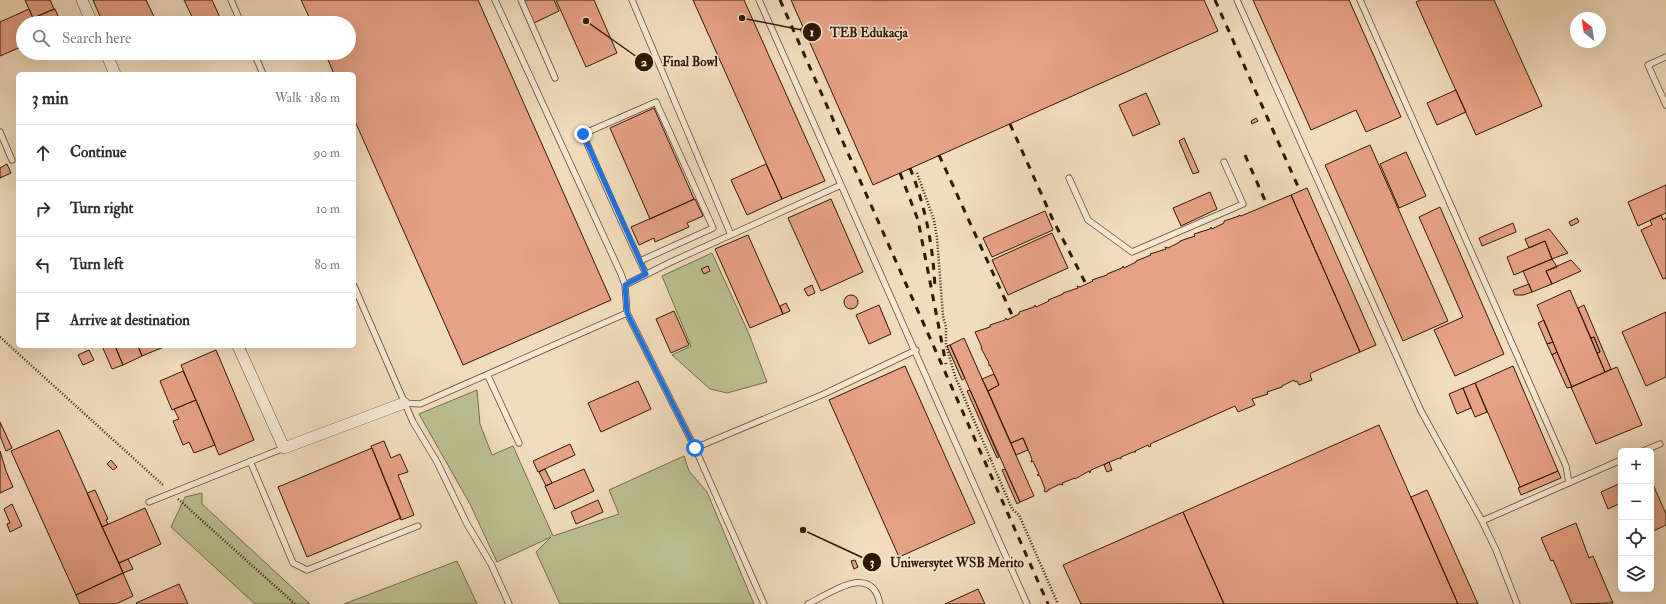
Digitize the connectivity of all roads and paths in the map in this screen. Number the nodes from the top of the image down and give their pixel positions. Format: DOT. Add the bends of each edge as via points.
graph roads {
  1 [pos="82,0"];
  2 [pos="231,0"];
  3 [pos="495,0"];
  4 [pos="521,0"];
  5 [pos="632,0"];
  6 [pos="760,0"];
  7 [pos="1237,0"];
  8 [pos="1360,0"];
  9 [pos="89,16"];
  10 [pos="238,16"];
  11 [pos="1666,57"];
  12 [pos="109,60"];
  13 [pos="257,60"];
  14 [pos="114,72"];
  15 [pos="262,72"];
  16 [pos="555,78"];
  17 [pos="1666,105"];
  18 [pos="0,132"];
  19 [pos="3,145"];
  20 [pos="12,160"];
  21 [pos="1224,162"];
  22 [pos="917,173"];
  23 [pos="1069,178"];
  24 [pos="841,185"];
  25 [pos="731,234"];
  26 [pos="640,261"];
  27 [pos="646,274"];
  28 [pos="625,285"];
  29 [pos="356,291"];
  30 [pos="627,313"];
  31 [pos="0,338"];
  32 [pos="239,348"];
  33 [pos="916,350"];
  34 [pos="488,376"];
  35 [pos="404,403"];
  36 [pos="518,443"];
  37 [pos="1660,444"];
  38 [pos="284,448"];
  39 [pos="695,448"];
  40 [pos="1650,448"];
  41 [pos="990,460"];
  42 [pos="250,461"];
  43 [pos="1618,461"];
  44 [pos="985,462"];
  45 [pos="1569,483"];
  46 [pos="172,493"];
  47 [pos="149,502"];
  48 [pos="1482,521"];
  49 [pos="418,526"];
  50 [pos="295,604"];
  51 [pos="509,604"];
  52 [pos="764,604"];
  53 [pos="808,604"];
  54 [pos="880,604"];
  55 [pos="1027,604"];
  56 [pos="1058,604"];
  57 [pos="1518,604"];
  1 -- 9 [label="street"];
  2 -- 10 [label="lane"];
  3 -- 28 [label="lane"];
  4 -- 16 [label="lane"];
  5 -- 25 [label="lane"];
  6 -- 24 [label="lane"];
  7 -- 48 [label="lane" via="1421,411"];
  8 -- 45 [label="lane" via="1566,466"];
  11 -- 17 [label="lane" via="1648,65"];
  12 -- 14 [label="street"];
  13 -- 15 [label="lane"];
  18 -- 19 [label="lane"];
  19 -- 20 [label="lane"];
  21 -- 23 [label="lane" via="1243,204 1132,252 1088,220"];
  22 -- 41 [label="path" via="934,220 946,345 955,376"];
  24 -- 25 [label="lane"];
  24 -- 33 [label="lane"];
  25 -- 27 [label="lane"];
  26 -- 26 [label="lane" via="583,134 656,102 713,228"];
  26 -- 27 [label="lane"];
  27 -- 28 [label="lane"];
  28 -- 30 [label="lane"];
  29 -- 35 [label="lane"];
  30 -- 34 [label="lane"];
  30 -- 39 [label="lane"];
  31 -- 46 [label="path"];
  32 -- 38 [label="street"];
  33 -- 39 [label="lane" via="824,394"];
  33 -- 55 [label="lane"];
  34 -- 35 [label="lane" via="420,404"];
  34 -- 36 [label="lane"];
  35 -- 38 [label="street"];
  35 -- 51 [label="lane" via="437,462 467,524 491,564"];
  37 -- 40 [label="lane"];
  38 -- 42 [label="lane"];
  39 -- 52 [label="lane"];
  41 -- 44 [label="path"];
  41 -- 56 [label="path" via="1012,509 1020,515"];
  42 -- 46 [label="lane"];
  42 -- 49 [label="lane" via="293,563 307,570"];
  43 -- 45 [label="lane"];
  45 -- 48 [label="lane"];
  46 -- 47 [label="lane"];
  46 -- 50 [label="path"];
  48 -- 57 [label="lane"];
  53 -- 54 [label="lane" via="857,582 870,584"];
}
